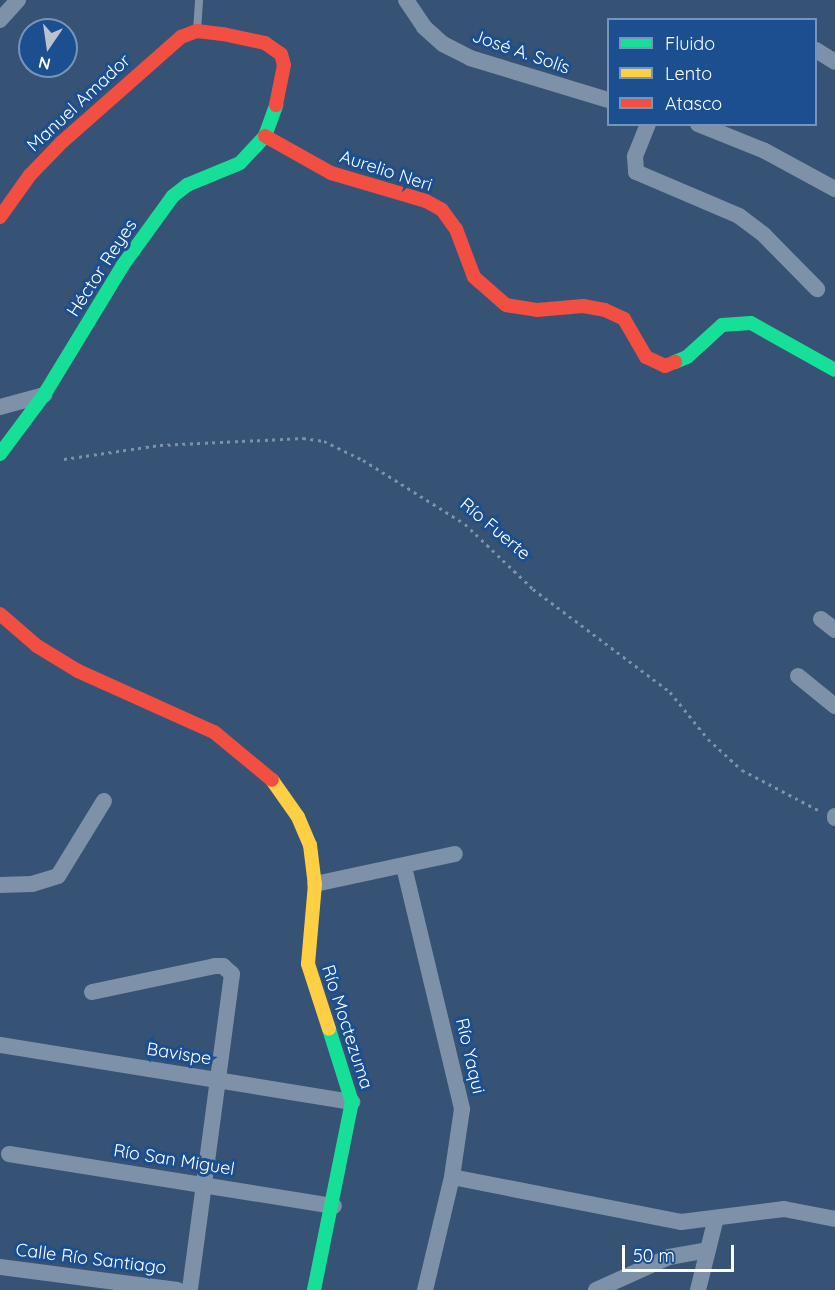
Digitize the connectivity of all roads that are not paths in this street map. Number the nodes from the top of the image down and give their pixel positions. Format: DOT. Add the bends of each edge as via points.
graph roads {
  1 [pos="18,0"];
  2 [pos="199,0"];
  3 [pos="406,0"];
  4 [pos="0,20"];
  5 [pos="197,32"];
  6 [pos="817,51"];
  7 [pos="835,62"];
  8 [pos="607,99"];
  9 [pos="647,126"];
  10 [pos="723,128"];
  11 [pos="265,136"];
  12 [pos="835,189"];
  13 [pos="0,217"];
  14 [pos="817,289"];
  15 [pos="835,370"];
  16 [pos="44,395"];
  17 [pos="0,407"];
  18 [pos="0,454"];
  19 [pos="0,614"];
  20 [pos="821,619"];
  21 [pos="835,630"];
  22 [pos="798,676"];
  23 [pos="835,706"];
  24 [pos="104,801"];
  25 [pos="455,854"];
  26 [pos="404,867"];
  27 [pos="315,884"];
  28 [pos="0,885"];
  29 [pos="92,992"];
  30 [pos="0,1045"];
  31 [pos="219,1080"];
  32 [pos="352,1102"];
  33 [pos="9,1154"];
  34 [pos="452,1177"];
  35 [pos="205,1185"];
  36 [pos="333,1206"];
  37 [pos="716,1218"];
  38 [pos="835,1220"];
  39 [pos="707,1250"];
  40 [pos="0,1267"];
  41 [pos="178,1290"];
  42 [pos="190,1290"];
  43 [pos="314,1290"];
  44 [pos="425,1290"];
  45 [pos="596,1290"];
  46 [pos="698,1290"];
  1 -- 4 [label="street"];
  2 -- 5 [label="lane"];
  3 -- 8 [label="street, José A. Solís" via="424,27 443,44 470,58"];
  5 -- 11 [label="street" via="265,43 281,54 284,65 279,92"];
  5 -- 13 [label="street, Manuel Amador" via="166,46 62,142 30,175"];
  6 -- 7 [label="street"];
  9 -- 14 [label="street" via="635,156 636,172 739,216 764,235"];
  10 -- 12 [label="street"];
  11 -- 15 [label="street, Aurelio Neri" via="331,173 426,201 451,219 474,277 494,298 521,309 583,306 615,313 630,327 646,357 666,366 687,357 722,325 737,322 767,329"];
  11 -- 16 [label="street, Héctor Reyes" via="240,163 188,185 173,196 123,265"];
  16 -- 17 [label="street"];
  16 -- 18 [label="street, Héctor Reyes"];
  19 -- 27 [label="street, Río Moctezuma" via="37,646 78,671 214,732 250,758 278,786 298,817 309,845"];
  20 -- 21 [label="street"];
  22 -- 23 [label="street"];
  24 -- 28 [label="street" via="58,876 39,882"];
  25 -- 26 [label="street"];
  26 -- 27 [label="street"];
  26 -- 34 [label="street, Río Yaqui" via="459,1089 462,1109"];
  27 -- 32 [label="street, Río Moctezuma" via="308,964"];
  29 -- 31 [label="street" via="215,966 229,970 234,982"];
  30 -- 31 [label="street, Bavispe"];
  31 -- 32 [label="street, Bavispe"];
  31 -- 35 [label="street"];
  32 -- 36 [label="street, Río Moctezuma"];
  33 -- 35 [label="street, Río San Miguel"];
  34 -- 37 [label="street" via="681,1222"];
  34 -- 44 [label="street, Río Yaqui"];
  35 -- 36 [label="street, Río San Miguel"];
  35 -- 42 [label="street"];
  36 -- 43 [label="street, Río Moctezuma"];
  37 -- 38 [label="street" via="784,1209"];
  37 -- 39 [label="street"];
  39 -- 45 [label="street" via="669,1257"];
  39 -- 46 [label="street"];
  40 -- 41 [label="street, Calle Río Santiago"];
}
